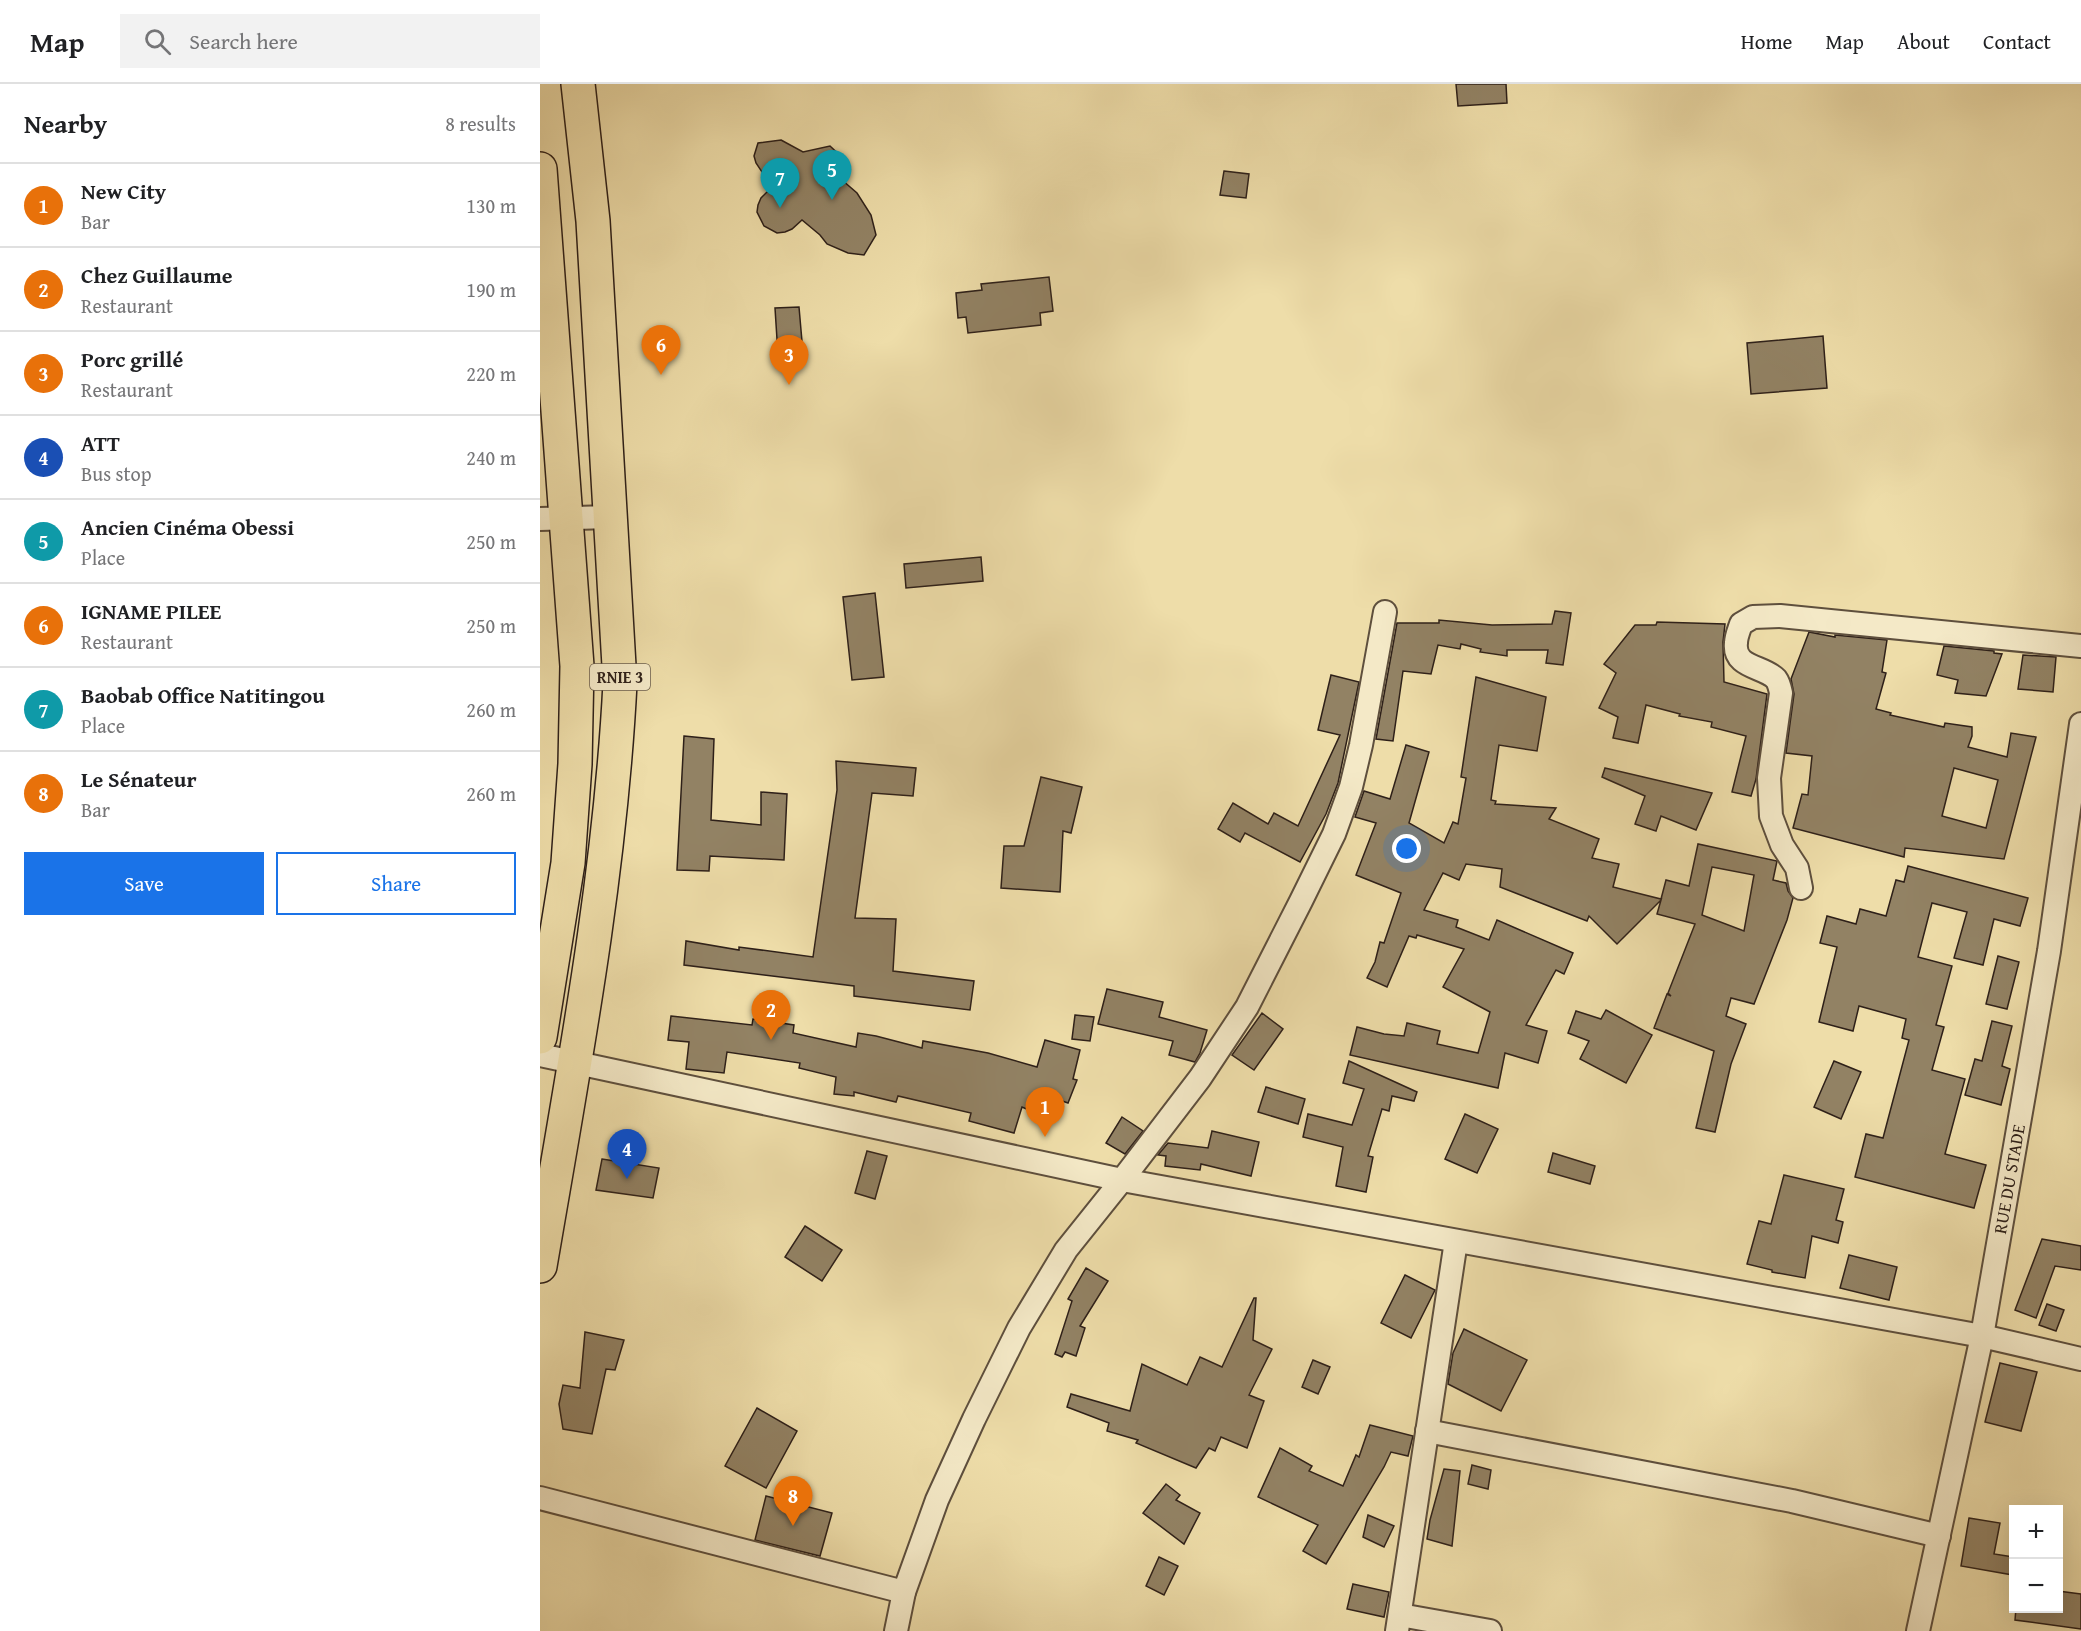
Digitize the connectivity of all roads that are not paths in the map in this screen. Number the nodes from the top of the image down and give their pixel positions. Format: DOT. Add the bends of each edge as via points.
graph roads {
  1 [pos="578,84"];
  2 [pos="540,170"];
  3 [pos="593,221"];
  4 [pos="546,224"];
  5 [pos="553,518"];
  6 [pos="610,518"];
  7 [pos="1385,612"];
  8 [pos="2081,646"];
  9 [pos="2081,724"];
  10 [pos="1801,888"];
  11 [pos="540,1037"];
  12 [pos="540,1055"];
  13 [pos="574,1062"];
  14 [pos="1122,1180"];
  15 [pos="1456,1242"];
  16 [pos="540,1266"];
  17 [pos="1982,1336"];
  18 [pos="2081,1359"];
  19 [pos="1427,1431"];
  20 [pos="540,1498"];
  21 [pos="1939,1536"];
  22 [pos="904,1592"];
  23 [pos="1399,1623"];
  24 [pos="896,1631"];
  25 [pos="1490,1631"];
  26 [pos="1918,1631"];
  1 -- 3 [label="highway, RNIE 3"];
  2 -- 4 [label="highway, RNIE 3"];
  3 -- 4 [label="highway"];
  3 -- 6 [label="highway, RNIE 3"];
  4 -- 5 [label="highway, RNIE 3"];
  5 -- 6 [label="street"];
  5 -- 11 [label="highway, RNIE 3" via="577,666 568,862"];
  6 -- 13 [label="highway, RNIE 3" via="620,683 617,743 603,878"];
  7 -- 14 [label="street" via="1361,745 1334,834 1247,1007 1200,1078"];
  8 -- 10 [label="street" via="1780,616 1753,617 1741,624 1735,644 1738,655 1778,681 1781,693 1769,778 1771,816 1782,845 1797,868"];
  9 -- 17 [label="street, RUE DU STADE" via="2049,951"];
  12 -- 13 [label="street"];
  13 -- 14 [label="street"];
  13 -- 16 [label="highway, RNIE 3"];
  14 -- 15 [label="street"];
  14 -- 22 [label="street" via="1066,1250 1019,1328 937,1500"];
  15 -- 17 [label="street"];
  15 -- 19 [label="street"];
  17 -- 18 [label="street"];
  17 -- 21 [label="street, RUE DU STADE"];
  19 -- 21 [label="street" via="1792,1501"];
  19 -- 23 [label="street"];
  20 -- 22 [label="street"];
  21 -- 26 [label="street, RUE DU STADE"];
  22 -- 24 [label="street"];
  23 -- 25 [label="street"];
}
